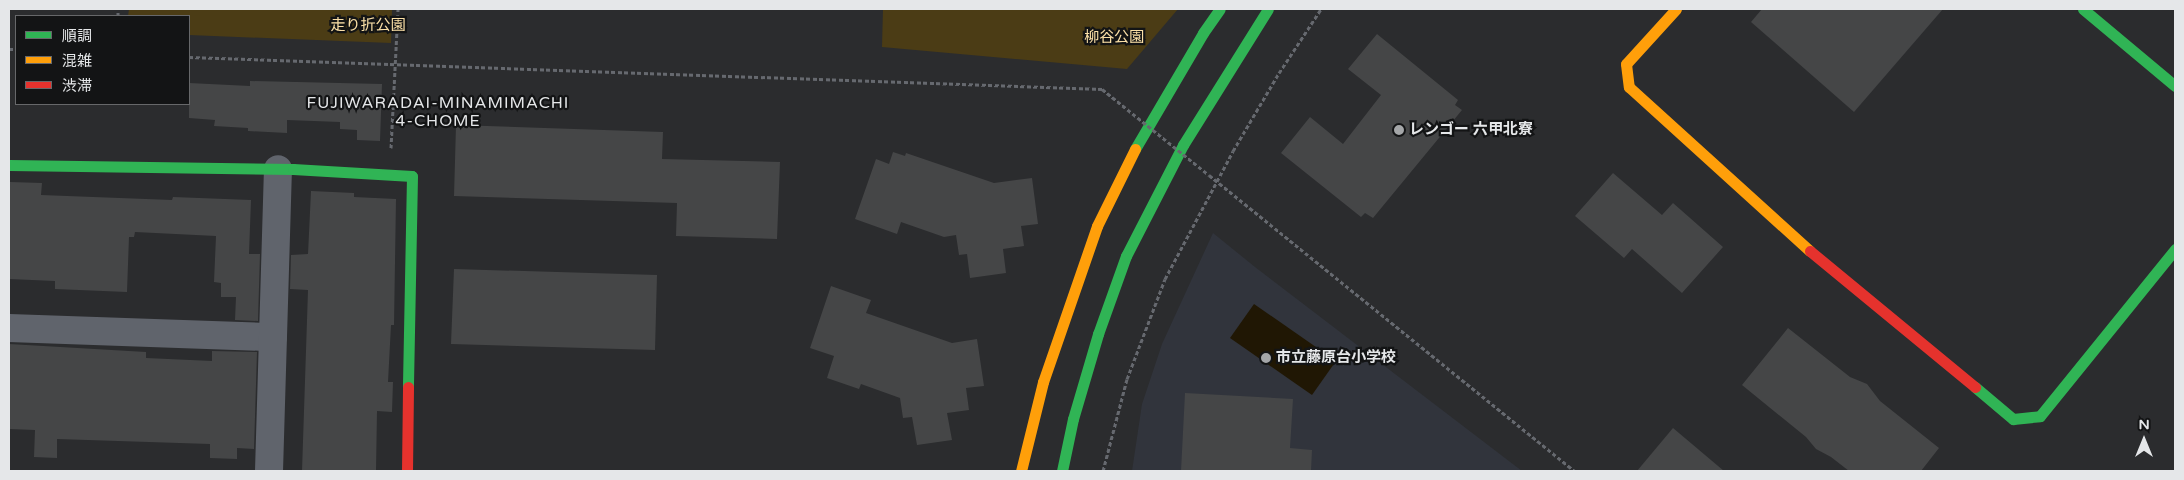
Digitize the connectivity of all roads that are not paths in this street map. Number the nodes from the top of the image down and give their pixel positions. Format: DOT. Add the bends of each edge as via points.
graph roads {
  1 [pos="1220,9"];
  2 [pos="1268,9"];
  3 [pos="1676,9"];
  4 [pos="2084,9"];
  5 [pos="2175,86"];
  6 [pos="9,165"];
  7 [pos="278,168"];
  8 [pos="2175,249"];
  9 [pos="9,328"];
  10 [pos="273,337"];
  11 [pos="270,471"];
  12 [pos="407,471"];
  13 [pos="1021,471"];
  14 [pos="1062,471"];
  1 -- 13 [label="street" via="1130,160 1097,226 1043,382"];
  2 -- 14 [label="street" via="1183,145 1126,256 1098,334 1073,419"];
  3 -- 8 [label="street" via="1626,64 1629,88 1784,230 2013,419 2040,416"];
  4 -- 5 [label="street"];
  6 -- 7 [label="street"];
  7 -- 10 [label="street"];
  7 -- 12 [label="street" via="412,176"];
  9 -- 10 [label="street"];
  10 -- 11 [label="street"];
}
